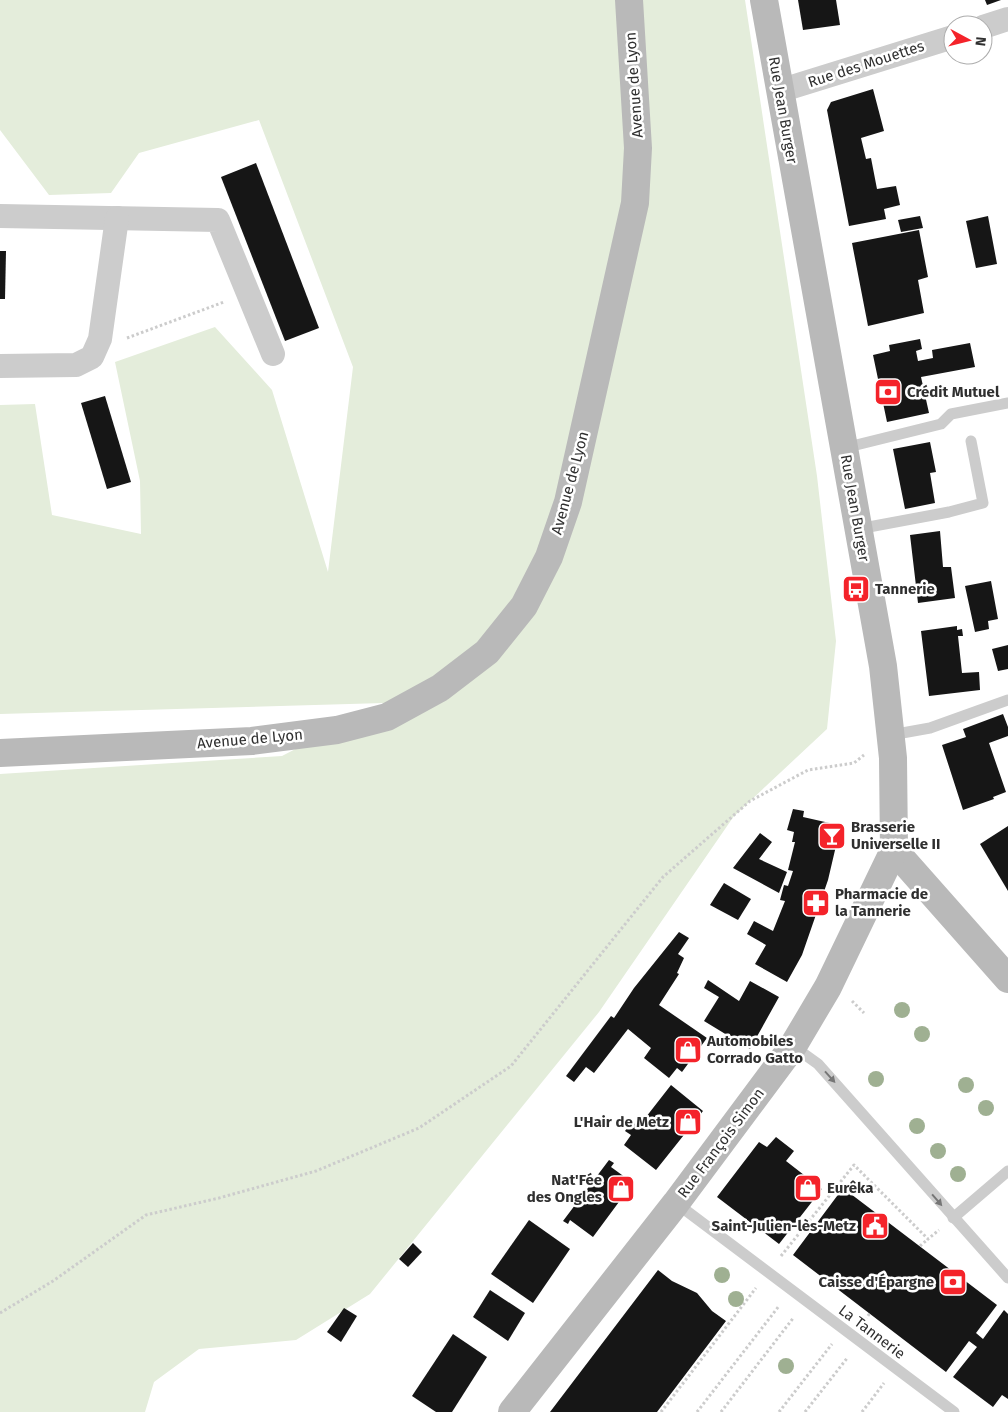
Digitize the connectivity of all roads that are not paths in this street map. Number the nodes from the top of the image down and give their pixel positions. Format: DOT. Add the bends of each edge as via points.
graph roads {
  1 [pos="629,0"];
  2 [pos="764,0"];
  3 [pos="1008,19"];
  4 [pos="993,24"];
  5 [pos="943,40"];
  6 [pos="779,91"];
  7 [pos="0,216"];
  8 [pos="117,218"];
  9 [pos="273,354"];
  10 [pos="0,366"];
  11 [pos="1008,402"];
  12 [pos="972,441"];
  13 [pos="844,448"];
  14 [pos="858,529"];
  15 [pos="1008,700"];
  16 [pos="890,735"];
  17 [pos="0,753"];
  18 [pos="894,850"];
  19 [pos="1008,978"];
  20 [pos="793,1046"];
  21 [pos="1008,1171"];
  22 [pos="676,1203"];
  23 [pos="953,1218"];
  24 [pos="1008,1278"];
  25 [pos="512,1412"];
  26 [pos="954,1412"];
  1 -- 17 [label="main road, Avenue de Lyon" via="638,148 635,203 568,502 549,557 524,606 487,652 440,688 387,716 336,730 252,741"];
  2 -- 6 [label="main road, Rue Jean Burger"];
  3 -- 4 [label="street"];
  5 -- 6 [label="street, Rue des Mouettes"];
  6 -- 13 [label="main road, Rue Jean Burger"];
  7 -- 8 [label="street"];
  8 -- 9 [label="street" via="218,220"];
  8 -- 10 [label="street" via="100,339 92,357 76,365"];
  11 -- 13 [label="lane" via="951,414 941,424"];
  12 -- 14 [label="lane" via="983,503"];
  13 -- 14 [label="main road, Rue Jean Burger"];
  14 -- 16 [label="main road, Rue Jean Burger" via="883,666"];
  15 -- 16 [label="lane" via="930,728"];
  16 -- 18 [label="main road, Rue Jean Burger"];
  18 -- 19 [label="main road"];
  18 -- 20 [label="main road, Rue François Simon" via="828,987"];
  20 -- 22 [label="main road, Rue François Simon"];
  20 -- 23 [label="lane, one-way" via="818,1064"];
  21 -- 23 [label="lane"];
  22 -- 25 [label="main road, Rue François Simon"];
  22 -- 26 [label="lane, La Tannerie"];
  23 -- 24 [label="lane"];
}
